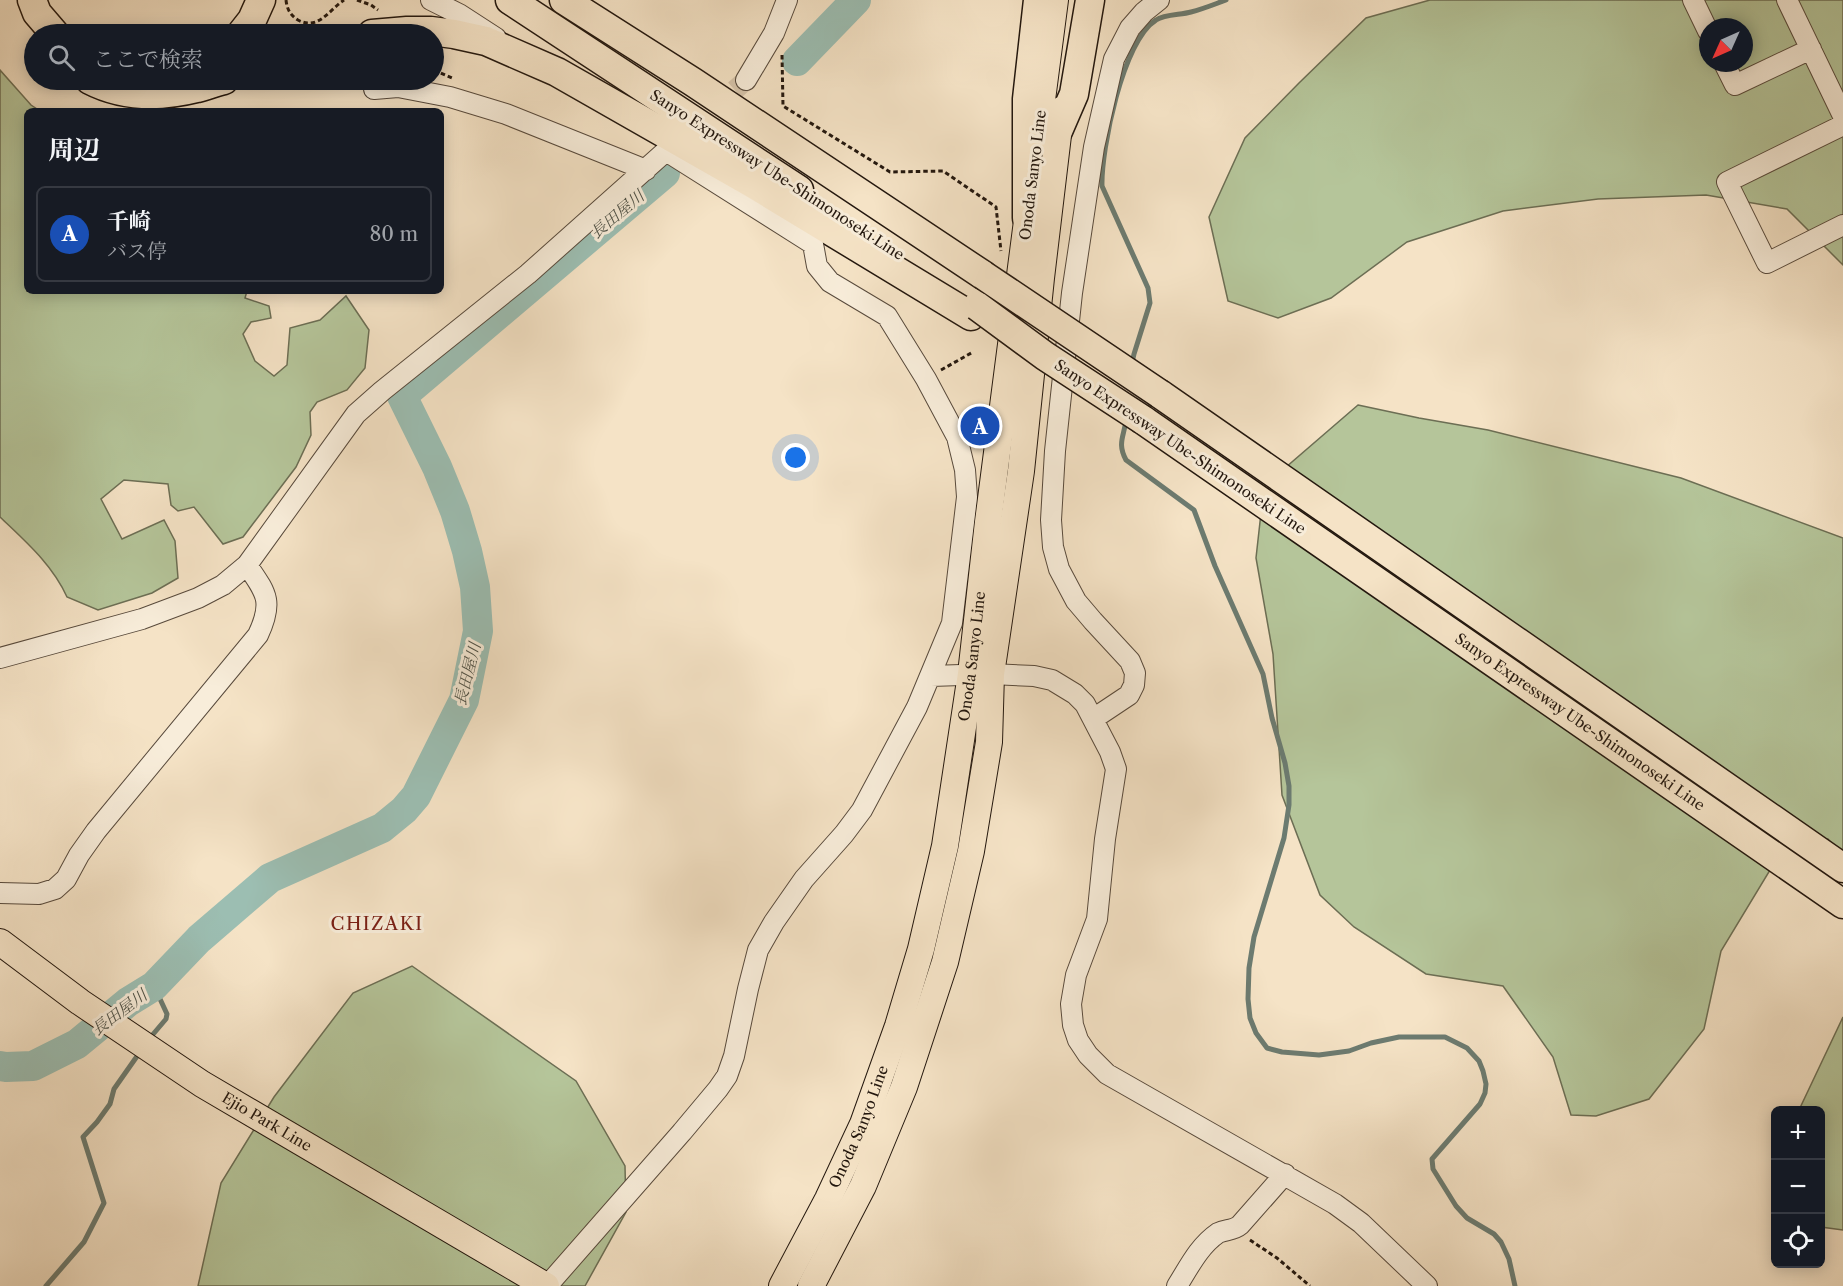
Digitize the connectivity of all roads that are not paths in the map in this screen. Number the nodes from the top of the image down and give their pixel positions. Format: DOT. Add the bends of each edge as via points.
graph roads {
  1 [pos="18,0"];
  2 [pos="33,0"];
  3 [pos="261,0"];
  4 [pos="431,0"];
  5 [pos="510,0"];
  6 [pos="564,0"];
  7 [pos="588,0"];
  8 [pos="787,0"];
  9 [pos="1038,0"];
  10 [pos="1055,0"];
  11 [pos="1077,0"];
  12 [pos="1090,0"];
  13 [pos="1159,0"];
  14 [pos="1693,0"];
  15 [pos="1788,0"];
  16 [pos="1702,18"];
  17 [pos="28,24"];
  18 [pos="46,24"];
  19 [pos="249,24"];
  20 [pos="444,33"];
  21 [pos="1811,49"];
  22 [pos="518,54"];
  23 [pos="1728,72"];
  24 [pos="746,80"];
  25 [pos="693,82"];
  26 [pos="117,90"];
  27 [pos="188,90"];
  28 [pos="414,90"];
  29 [pos="1843,116"];
  30 [pos="1843,125"];
  31 [pos="1058,131"];
  32 [pos="646,170"];
  33 [pos="1028,218"];
  34 [pos="1843,225"];
  35 [pos="974,311"];
  36 [pos="247,565"];
  37 [pos="0,658"];
  38 [pos="982,674"];
  39 [pos="930,676"];
  40 [pos="1093,719"];
  41 [pos="1843,868"];
  42 [pos="0,893"];
  43 [pos="1843,904"];
  44 [pos="0,942"];
  45 [pos="1285,1174"];
  46 [pos="547,1286"];
  47 [pos="782,1286"];
  48 [pos="812,1286"];
  49 [pos="1177,1286"];
  50 [pos="1427,1286"];
  1 -- 17 [label="highway"];
  2 -- 18 [label="highway"];
  3 -- 19 [label="highway"];
  4 -- 22 [label="street"];
  5 -- 35 [label="highway, Sanyo Expressway Ube-Shimonoseki Line"];
  6 -- 25 [label="highway, Sanyo Expressway Ube-Shimonoseki Line"];
  7 -- 25 [label="highway"];
  8 -- 24 [label="street" via="774,33"];
  9 -- 33 [label="highway" via="1027,99"];
  10 -- 33 [label="main road, Onoda Sanyo Line"];
  11 -- 31 [label="main road, Onoda Sanyo Line"];
  12 -- 31 [label="highway" via="1074,94"];
  13 -- 40 [label="street" via="1130,28 1114,59 1094,147 1055,451 1051,520 1059,569 1076,601 1130,661 1135,673 1129,694"];
  14 -- 16 [label="street"];
  15 -- 21 [label="street"];
  20 -- 22 [label="highway" via="486,41"];
  21 -- 23 [label="street" via="1735,86"];
  21 -- 29 [label="street"];
  22 -- 35 [label="highway" via="593,91"];
  25 -- 41 [label="highway, Sanyo Expressway Ube-Shimonoseki Line, bridge" via="992,265 1160,394"];
  26 -- 27 [label="highway" via="168,94"];
  28 -- 32 [label="street" via="506,114"];
  30 -- 34 [label="street" via="1727,182 1767,262"];
  31 -- 38 [label="main road, Onoda Sanyo Line" via="1021,471"];
  32 -- 36 [label="street" via="528,274 356,414"];
  32 -- 39 [label="street" via="666,151 813,244 818,266 830,282 887,316 926,379 957,437 968,497 952,622"];
  33 -- 38 [label="main road, Onoda Sanyo Line" via="988,522"];
  35 -- 43 [label="highway, Sanyo Expressway Ube-Shimonoseki Line, bridge" via="1143,420"];
  36 -- 37 [label="street" via="223,585 198,598 142,619"];
  36 -- 42 [label="street" via="268,602 258,635 96,831 66,879 56,889 39,894"];
  38 -- 39 [label="street"];
  38 -- 40 [label="street" via="1052,680 1075,694"];
  38 -- 47 [label="main road, Onoda Sanyo Line" via="921,949 898,1026 863,1124"];
  38 -- 48 [label="main road, Onoda Sanyo Line" via="988,742 971,851 945,962 904,1087 863,1186"];
  39 -- 46 [label="street" via="862,810 804,879 758,951 727,1076"];
  40 -- 45 [label="street" via="1116,769 1097,919 1076,975 1071,1004 1078,1040 1107,1074"];
  44 -- 46 [label="main road, Ejio Park Line" via="202,1084"];
  45 -- 49 [label="street" via="1234,1230 1222,1231 1204,1243"];
  45 -- 50 [label="street" via="1361,1223"];
}
